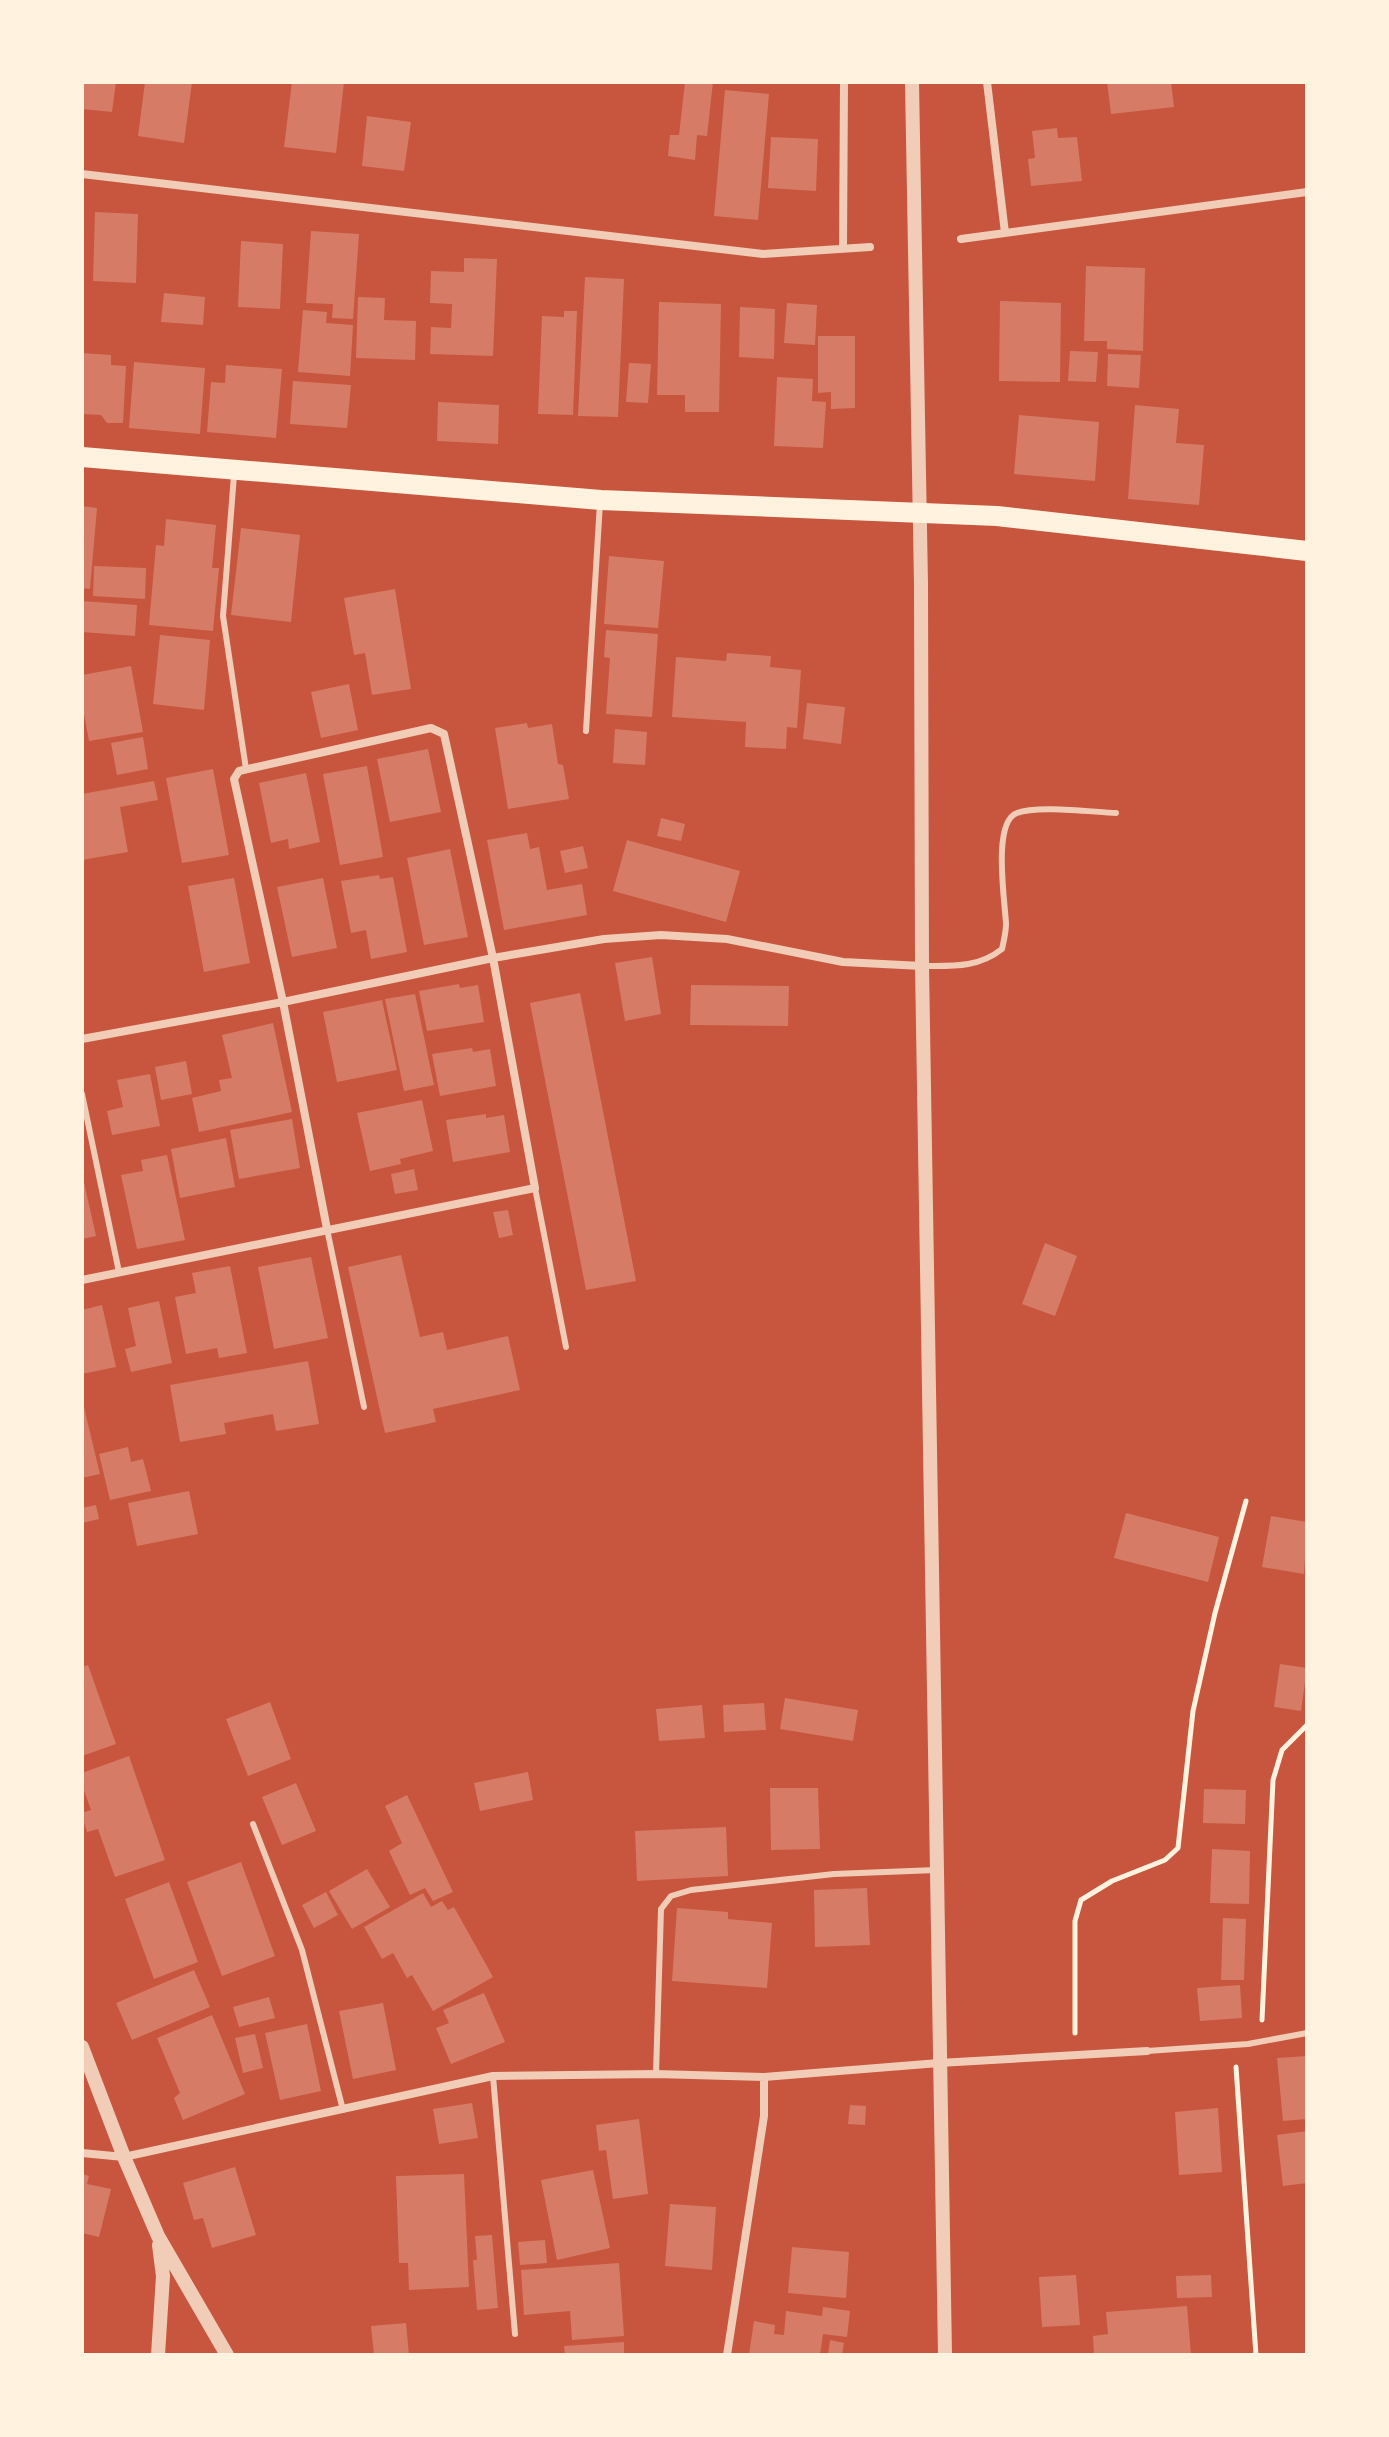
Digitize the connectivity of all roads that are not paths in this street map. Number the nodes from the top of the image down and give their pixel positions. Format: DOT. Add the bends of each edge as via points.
graph roads {
  1 [pos="844,82"];
  2 [pos="912,82"];
  3 [pos="987,82"];
  4 [pos="82,174"];
  5 [pos="1307,192"];
  6 [pos="1005,233"];
  7 [pos="961,239"];
  8 [pos="870,247"];
  9 [pos="843,248"];
  10 [pos="82,457"];
  11 [pos="234,471"];
  12 [pos="601,500"];
  13 [pos="920,512"];
  14 [pos="1307,551"];
  15 [pos="586,731"];
  16 [pos="246,769"];
  17 [pos="1116,813"];
  18 [pos="493,958"];
  19 [pos="922,966"];
  20 [pos="283,1002"];
  21 [pos="82,1039"];
  22 [pos="82,1094"];
  23 [pos="535,1188"];
  24 [pos="327,1229"];
  25 [pos="119,1272"];
  26 [pos="82,1280"];
  27 [pos="566,1347"];
  28 [pos="364,1407"];
  29 [pos="253,1824"];
  30 [pos="936,1870"];
  31 [pos="1307,2033"];
  32 [pos="82,2047"];
  33 [pos="1147,2051"];
  34 [pos="939,2063"];
  35 [pos="656,2074"];
  36 [pos="493,2076"];
  37 [pos="764,2077"];
  38 [pos="343,2110"];
  39 [pos="82,2153"];
  40 [pos="124,2157"];
  41 [pos="158,2236"];
  42 [pos="515,2334"];
  43 [pos="158,2355"];
  44 [pos="227,2355"];
  45 [pos="727,2355"];
  46 [pos="945,2355"];
  1 -- 9 [label="street"];
  2 -- 13 [label="street"];
  3 -- 6 [label="street"];
  4 -- 9 [label="street" via="763,254"];
  5 -- 6 [label="street"];
  6 -- 7 [label="street"];
  8 -- 9 [label="street"];
  10 -- 11 [label="main road"];
  11 -- 12 [label="main road"];
  11 -- 16 [label="lane" via="223,616"];
  12 -- 13 [label="main road"];
  12 -- 15 [label="lane"];
  13 -- 14 [label="main road"];
  13 -- 19 [label="street"];
  16 -- 18 [label="street" via="431,728 444,734"];
  16 -- 20 [label="street" via="234,779"];
  17 -- 19 [label="lane" via="1014,814 1002,840 1002,949 972,965"];
  18 -- 19 [label="street" via="661,935 727,939 843,962"];
  18 -- 20 [label="street"];
  18 -- 23 [label="street"];
  19 -- 30 [label="street"];
  20 -- 21 [label="street"];
  20 -- 24 [label="street"];
  22 -- 25 [label="lane"];
  23 -- 24 [label="street"];
  23 -- 27 [label="lane"];
  24 -- 25 [label="street"];
  24 -- 28 [label="lane"];
  25 -- 26 [label="street"];
  29 -- 38 [label="lane" via="302,1950"];
  30 -- 34 [label="street"];
  30 -- 35 [label="lane" via="834,1874 671,1896 661,1909"];
  31 -- 33 [label="lane" via="1234,2046"];
  32 -- 40 [label="street"];
  33 -- 34 [label="street"];
  34 -- 37 [label="street"];
  34 -- 46 [label="street"];
  35 -- 36 [label="street"];
  35 -- 37 [label="street"];
  36 -- 38 [label="street"];
  36 -- 42 [label="lane"];
  37 -- 45 [label="street" via="764,2116"];
  38 -- 40 [label="street"];
  39 -- 40 [label="street"];
  40 -- 41 [label="street"];
  41 -- 43 [label="street" via="163,2288"];
  41 -- 44 [label="street"];
}
